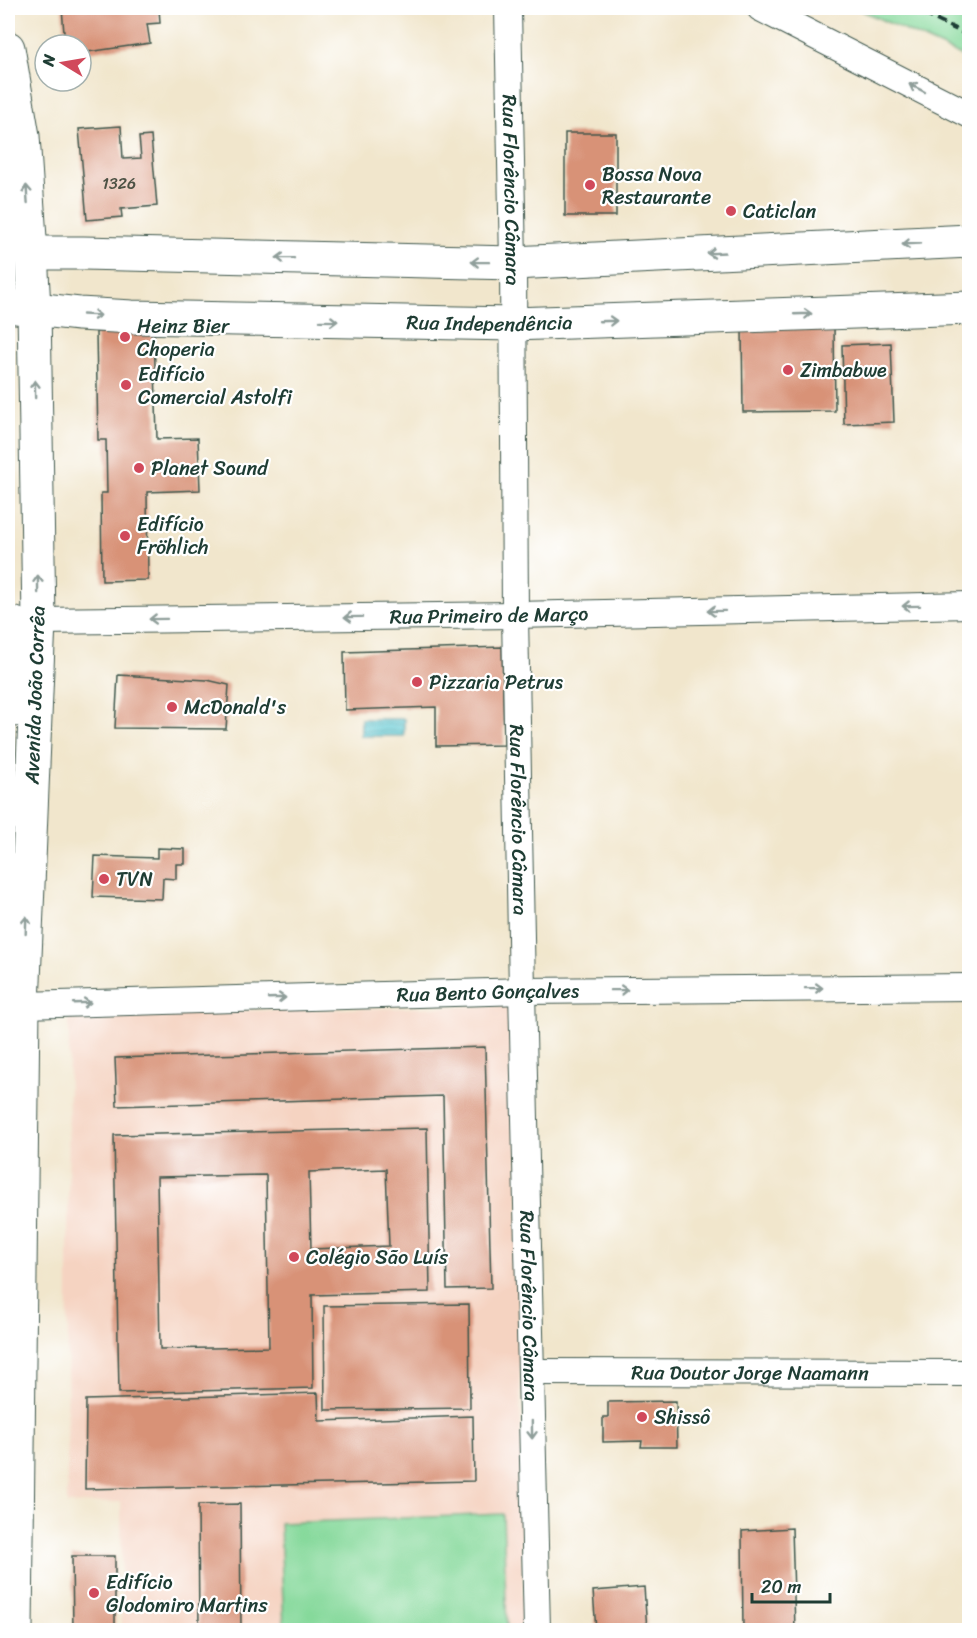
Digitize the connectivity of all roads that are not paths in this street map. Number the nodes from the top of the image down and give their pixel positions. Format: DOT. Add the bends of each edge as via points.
graph roads {
  1 [pos="508,8"];
  2 [pos="760,8"];
  3 [pos="8,48"];
  4 [pos="969,115"];
  5 [pos="15,128"];
  6 [pos="969,241"];
  7 [pos="31,253"];
  8 [pos="513,263"];
  9 [pos="21,308"];
  10 [pos="969,308"];
  11 [pos="513,324"];
  12 [pos="969,605"];
  13 [pos="515,615"];
  14 [pos="20,623"];
  15 [pos="969,987"];
  16 [pos="522,991"];
  17 [pos="15,1005"];
  18 [pos="531,1372"];
  19 [pos="969,1373"];
  20 [pos="16,1630"];
  21 [pos="537,1630"];
  1 -- 8 [label="street, Rua Florêncio Câmara"];
  4 -- 2 [label="street, one-way"];
  3 -- 5 [label="street, Avenida João Corrêa"];
  7 -- 5 [label="street, Avenida João Corrêa, one-way"];
  6 -- 8 [label="street, one-way"];
  8 -- 7 [label="street, one-way"];
  7 -- 9 [label="street, Avenida João Corrêa"];
  8 -- 11 [label="street, Rua Florêncio Câmara"];
  9 -- 11 [label="street, Rua Independência, one-way" via="132,317"];
  14 -- 9 [label="street, Avenida João Corrêa, one-way"];
  11 -- 10 [label="street, Rua Independência, one-way"];
  11 -- 13 [label="street, Rua Florêncio Câmara"];
  12 -- 13 [label="street, Rua Primeiro de Março, one-way"];
  13 -- 14 [label="street, Rua Primeiro de Março, one-way"];
  13 -- 16 [label="street, Rua Florêncio Câmara"];
  17 -- 14 [label="street, Avenida João Corrêa, one-way" via="30,835 13,780"];
  16 -- 15 [label="street, Rua Bento Gonçalves, one-way"];
  17 -- 16 [label="street, Rua Bento Gonçalves, one-way"];
  16 -- 18 [label="street, Rua Florêncio Câmara"];
  17 -- 20 [label="street"];
  18 -- 19 [label="street, Rua Doutor Jorge Naamann"];
  18 -- 21 [label="street, Rua Florêncio Câmara, one-way"];
}
